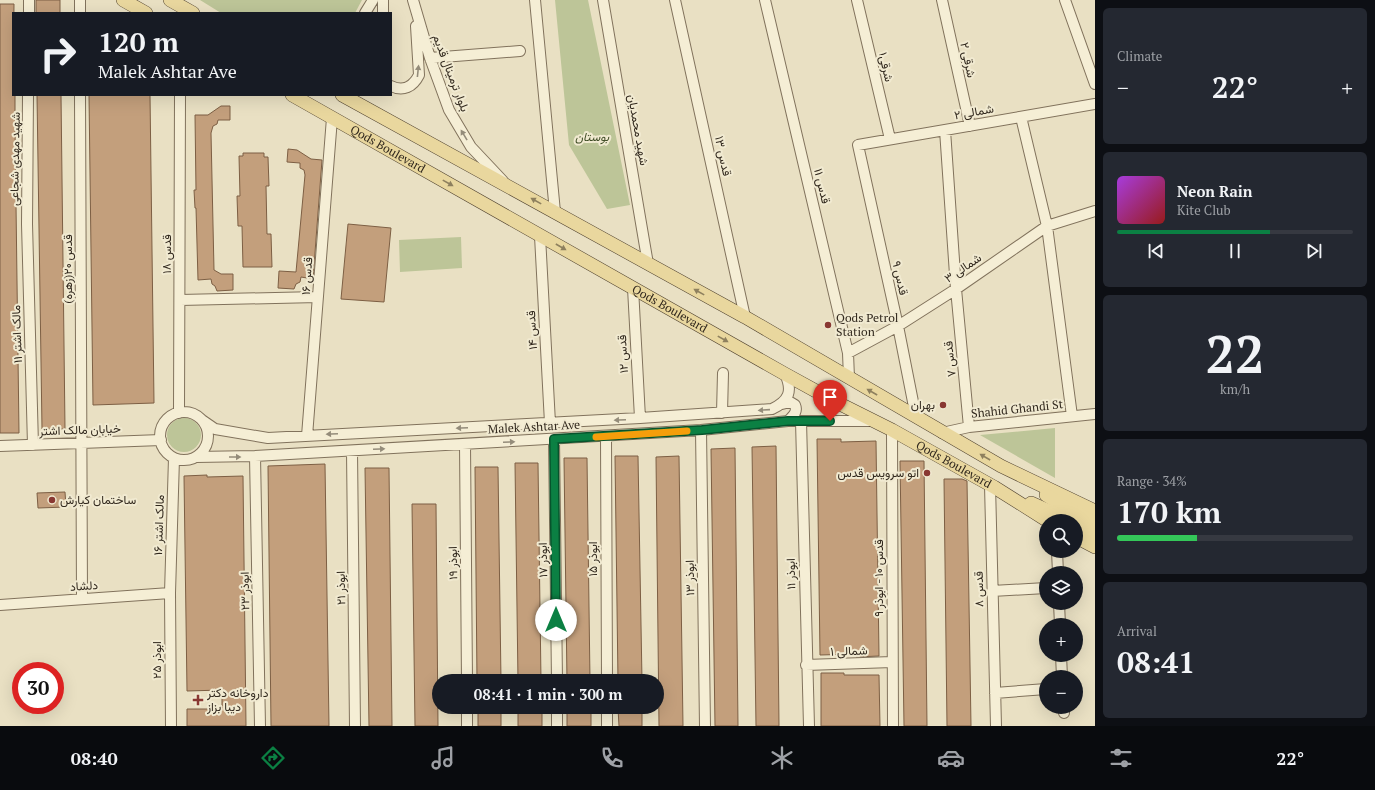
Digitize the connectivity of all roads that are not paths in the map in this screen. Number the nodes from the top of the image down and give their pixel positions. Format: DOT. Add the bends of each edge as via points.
graph roads {
  1 [pos="29,0"];
  2 [pos="80,0"];
  3 [pos="123,0"];
  4 [pos="170,0"];
  5 [pos="373,0"];
  6 [pos="383,0"];
  7 [pos="535,0"];
  8 [pos="603,0"];
  9 [pos="675,0"];
  10 [pos="765,0"];
  11 [pos="857,0"];
  12 [pos="942,0"];
  13 [pos="1065,0"];
  14 [pos="413,1"];
  15 [pos="29,12"];
  16 [pos="80,12"];
  17 [pos="144,12"];
  18 [pos="191,12"];
  19 [pos="366,12"];
  20 [pos="383,12"];
  21 [pos="520,51"];
  22 [pos="430,58"];
  23 [pos="1095,84"];
  24 [pos="392,86"];
  25 [pos="28,96"];
  26 [pos="80,96"];
  27 [pos="180,96"];
  28 [pos="294,96"];
  29 [pos="344,96"];
  30 [pos="1095,104"];
  31 [pos="1021,117"];
  32 [pos="332,118"];
  33 [pos="970,126"];
  34 [pos="945,130"];
  35 [pos="890,139"];
  36 [pos="858,145"];
  37 [pos="508,185"];
  38 [pos="1095,211"];
  39 [pos="555,212"];
  40 [pos="27,224"];
  41 [pos="1046,226"];
  42 [pos="540,236"];
  43 [pos="648,264"];
  44 [pos="633,288"];
  45 [pos="956,289"];
  46 [pos="318,297"];
  47 [pos="180,300"];
  48 [pos="745,317"];
  49 [pos="898,326"];
  50 [pos="848,353"];
  51 [pos="723,373"];
  52 [pos="785,374"];
  53 [pos="849,378"];
  54 [pos="782,404"];
  55 [pos="722,412"];
  56 [pos="179,413"];
  57 [pos="1095,414"];
  58 [pos="1072,416"];
  59 [pos="916,417"];
  60 [pos="640,418"];
  61 [pos="202,420"];
  62 [pos="801,420"];
  63 [pos="788,421"];
  64 [pos="873,421"];
  65 [pos="550,423"];
  66 [pos="970,427"];
  67 [pos="702,430"];
  68 [pos="892,430"];
  69 [pos="942,433"];
  70 [pos="307,436"];
  71 [pos="606,436"];
  72 [pos="554,439"];
  73 [pos="160,440"];
  74 [pos="82,442"];
  75 [pos="464,444"];
  76 [pos="33,445"];
  77 [pos="0,446"];
  78 [pos="352,451"];
  79 [pos="255,456"];
  80 [pos="196,457"];
  81 [pos="174,458"];
  82 [pos="1001,466"];
  83 [pos="992,486"];
  84 [pos="1095,511"];
  85 [pos="1059,514"];
  86 [pos="1039,515"];
  87 [pos="1095,522"];
  88 [pos="1083,528"];
  89 [pos="1095,534"];
  90 [pos="1083,541"];
  91 [pos="1095,547"];
  92 [pos="1039,588"];
  93 [pos="992,591"];
  94 [pos="170,593"];
  95 [pos="82,599"];
  96 [pos="0,605"];
  97 [pos="892,662"];
  98 [pos="806,665"];
  99 [pos="467,674"];
  100 [pos="557,674"];
  101 [pos="607,674"];
  102 [pos="1039,690"];
  103 [pos="995,693"];
  104 [pos="467,714"];
  105 [pos="557,714"];
  106 [pos="607,714"];
  107 [pos="171,726"];
  108 [pos="260,726"];
  109 [pos="355,726"];
  110 [pos="467,726"];
  111 [pos="557,726"];
  112 [pos="607,726"];
  113 [pos="705,726"];
  114 [pos="809,726"];
  115 [pos="893,726"];
  116 [pos="996,726"];
  1 -- 15 [label="street"];
  2 -- 16 [label="street"];
  3 -- 17 [label="main road"];
  4 -- 18 [label="main road"];
  5 -- 19 [label="street"];
  6 -- 20 [label="street"];
  7 -- 39 [label="street"];
  8 -- 43 [label="street, شهید محمدیان"];
  9 -- 48 [label="street, قدس ۱۳"];
  10 -- 50 [label="street, قدس ۱۱"];
  11 -- 35 [label="street, شرقی۱"];
  12 -- 33 [label="street, شرقی ۲"];
  13 -- 23 [label="street"];
  14 -- 22 [label="street, بلوار ترمینال قدیم"];
  24 -- 14 [label="street, one-way" via="403,89 416,82 419,75"];
  21 -- 22 [label="street"];
  37 -- 22 [label="street, بلوار ترمینال قدیم, one-way" via="471,147 449,110"];
  25 -- 40 [label="street, شهید مهدی شجاعی"];
  26 -- 74 [label="street, قدس ۲۰(زهره)"];
  27 -- 47 [label="street, قدس ۱۸"];
  28 -- 32 [label="main road, Qods Boulevard"];
  29 -- 37 [label="main road, Qods Boulevard"];
  30 -- 31 [label="street, شمالی ۲"];
  31 -- 33 [label="street, شمالی ۲"];
  31 -- 41 [label="street"];
  32 -- 42 [label="main road, Qods Boulevard, one-way"];
  32 -- 46 [label="street, قدس ۱۶"];
  33 -- 34 [label="street, شمالی ۲"];
  34 -- 35 [label="street, شمالی ۲"];
  34 -- 45 [label="street, قدس ۷"];
  35 -- 36 [label="street, شمالی ۲"];
  36 -- 49 [label="street, قدس ۹"];
  39 -- 37 [label="main road, Qods Boulevard, one-way"];
  38 -- 41 [label="street, شمالی ۳"];
  39 -- 43 [label="main road, Qods Boulevard"];
  40 -- 76 [label="street, مالک اشتر ۱۱"];
  41 -- 45 [label="street, شمالی ۳"];
  41 -- 58 [label="street"];
  42 -- 44 [label="main road, Qods Boulevard, one-way"];
  42 -- 65 [label="street, قدس ۱۴"];
  48 -- 43 [label="main road, Qods Boulevard, one-way"];
  44 -- 52 [label="main road, Qods Boulevard, one-way"];
  44 -- 60 [label="street, قدس ۱۲"];
  45 -- 49 [label="street, شمالی ۳"];
  45 -- 66 [label="street, قدس ۷"];
  46 -- 47 [label="street"];
  46 -- 70 [label="street, قدس ۱۶"];
  47 -- 56 [label="street, قدس ۱۸"];
  48 -- 53 [label="main road, Qods Boulevard"];
  49 -- 50 [label="street, شمالی ۳"];
  49 -- 59 [label="street, قدس ۹"];
  50 -- 53 [label="street, قدس ۱۱"];
  51 -- 55 [label="street"];
  52 -- 54 [label="street" via="789,384 788,395"];
  52 -- 64 [label="main road, Qods Boulevard"];
  59 -- 53 [label="main road, Qods Boulevard, one-way"];
  54 -- 55 [label="street, Malek Ashtar Ave, one-way" via="772,409"];
  54 -- 63 [label="street" via="790,402 797,408"];
  55 -- 60 [label="street, Malek Ashtar Ave"];
  56 -- 61 [label="street" via="192,413"];
  56 -- 73 [label="street" via="167,420"];
  57 -- 58 [label="street, Shahid Ghandi St"];
  58 -- 66 [label="street, Shahid Ghandi St"];
  59 -- 69 [label="main road, Qods Boulevard"];
  60 -- 65 [label="street, Malek Ashtar Ave, one-way"];
  61 -- 70 [label="street, Malek Ashtar Ave" via="215,429 240,434 268,438"];
  61 -- 80 [label="street" via="208,433 208,440"];
  62 -- 63 [label="street, Malek Ashtar Ave"];
  62 -- 64 [label="street, Malek Ashtar Ave"];
  62 -- 98 [label="street, ابوذر ۱۱"];
  63 -- 67 [label="street, Malek Ashtar Ave"];
  64 -- 68 [label="main road, Qods Boulevard"];
  65 -- 70 [label="street, Malek Ashtar Ave, one-way"];
  66 -- 69 [label="street, Shahid Ghandi St"];
  67 -- 71 [label="street, Malek Ashtar Ave"];
  67 -- 113 [label="street, ابوذر ۱۳"];
  68 -- 83 [label="main road, Qods Boulevard"];
  68 -- 97 [label="street, قدس ۱۰ - ابوذر ۹"];
  82 -- 69 [label="main road, Qods Boulevard, one-way"];
  71 -- 72 [label="street, Malek Ashtar Ave"];
  71 -- 101 [label="street, ابوذر ۱۵"];
  75 -- 72 [label="street, Malek Ashtar Ave, one-way"];
  72 -- 100 [label="street, ابوذر ۱۷"];
  73 -- 74 [label="street, خیابان مالک اشتر"];
  73 -- 81 [label="street" via="168,454"];
  74 -- 76 [label="street, خیابان مالک اشتر"];
  74 -- 95 [label="street, قدس ۲۰(زهره)"];
  78 -- 75 [label="street, Malek Ashtar Ave, one-way"];
  75 -- 99 [label="street, ابوذر ۱۹"];
  76 -- 77 [label="street, خیابان مالک اشتر"];
  78 -- 79 [label="street, Malek Ashtar Ave"];
  78 -- 109 [label="street, ابوذر ۲۱"];
  80 -- 79 [label="street, Malek Ashtar Ave, one-way"];
  79 -- 108 [label="street, ابوذر ۲۳"];
  80 -- 81 [label="street" via="189,460"];
  81 -- 94 [label="street, مالک اشتر ۱۶"];
  82 -- 84 [label="main road, Qods Boulevard"];
  82 -- 87 [label="main road" via="1060,504"];
  83 -- 85 [label="main road"];
  83 -- 86 [label="main road, Qods Boulevard"];
  83 -- 93 [label="street, قدس ۸"];
  88 -- 89 [label="main road"];
  90 -- 91 [label="main road"];
  92 -- 93 [label="street"];
  93 -- 103 [label="street, قدس ۸"];
  94 -- 95 [label="street, دلشاد"];
  94 -- 107 [label="street, ابوذر ۲۵"];
  95 -- 96 [label="street, دلشاد"];
  97 -- 98 [label="street, شمالی ۱"];
  97 -- 115 [label="street, قدس ۱۰ - ابوذر ۹"];
  98 -- 114 [label="street, ابوذر ۱۱"];
  102 -- 103 [label="street"];
  103 -- 116 [label="street, قدس ۸"];
  104 -- 110 [label="street"];
  105 -- 111 [label="street"];
  106 -- 112 [label="street"];
}
